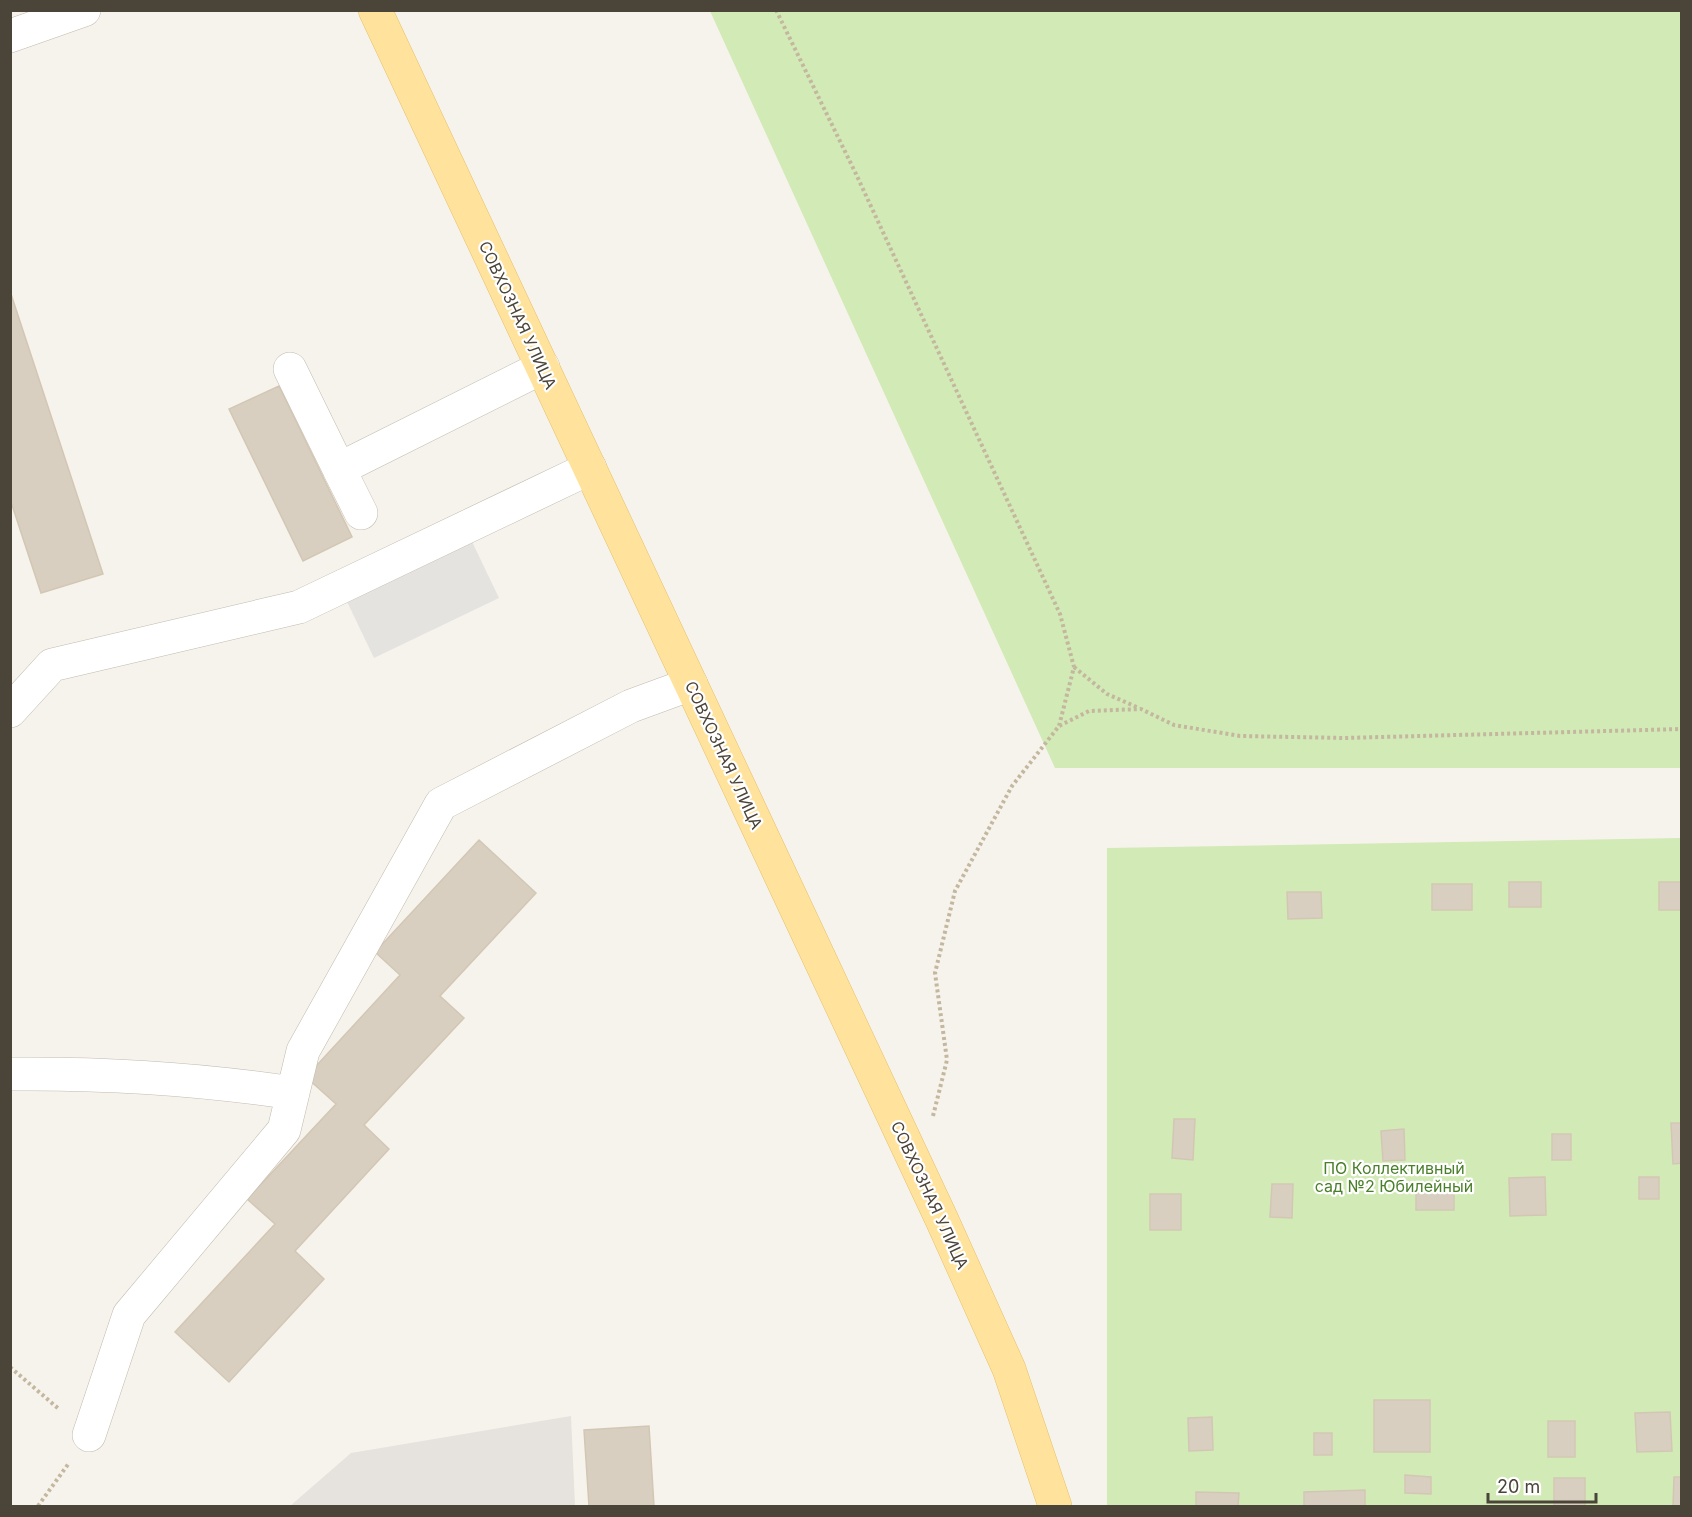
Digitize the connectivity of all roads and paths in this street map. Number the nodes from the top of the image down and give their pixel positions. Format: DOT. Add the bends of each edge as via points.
graph roads {
  1 [pos="84,10"];
  2 [pos="375,10"];
  3 [pos="776,10"];
  4 [pos="10,36"];
  5 [pos="543,367"];
  6 [pos="290,369"];
  7 [pos="590,468"];
  8 [pos="339,469"];
  9 [pos="361,513"];
  10 [pos="1074,667"];
  11 [pos="691,684"];
  12 [pos="1141,709"];
  13 [pos="10,711"];
  14 [pos="1059,726"];
  15 [pos="1682,729"];
  16 [pos="10,1074"];
  17 [pos="292,1093"];
  18 [pos="919,1172"];
  19 [pos="10,1366"];
  20 [pos="89,1435"];
  21 [pos="38,1506"];
  22 [pos="1055,1506"];
  1 -- 4 [label="lane"];
  2 -- 5 [label="main road, СОВХОЗНАЯ УЛИЦА"];
  3 -- 10 [label="path" via="1060,614"];
  5 -- 7 [label="main road, СОВХОЗНАЯ УЛИЦА"];
  5 -- 8 [label="lane"];
  6 -- 8 [label="lane"];
  7 -- 11 [label="main road, СОВХОЗНАЯ УЛИЦА"];
  7 -- 13 [label="lane" via="298,607 52,665"];
  8 -- 9 [label="lane"];
  10 -- 12 [label="path" via="1107,694"];
  10 -- 14 [label="path"];
  11 -- 17 [label="lane" via="631,706 441,804 303,1051"];
  11 -- 18 [label="main road, СОВХОЗНАЯ УЛИЦА"];
  12 -- 14 [label="path" via="1089,711"];
  12 -- 15 [label="path" via="1174,725 1240,736 1345,738"];
  14 -- 18 [label="path" via="1012,786 955,891 935,973 947,1060"];
  16 -- 17 [label="lane" via="60,1073 249,1086"];
  17 -- 20 [label="lane" via="284,1130 129,1315"];
  18 -- 22 [label="main road, СОВХОЗНАЯ УЛИЦА" via="1009,1370"];
  19 -- 20 [label="path"];
  20 -- 21 [label="path"];
}
